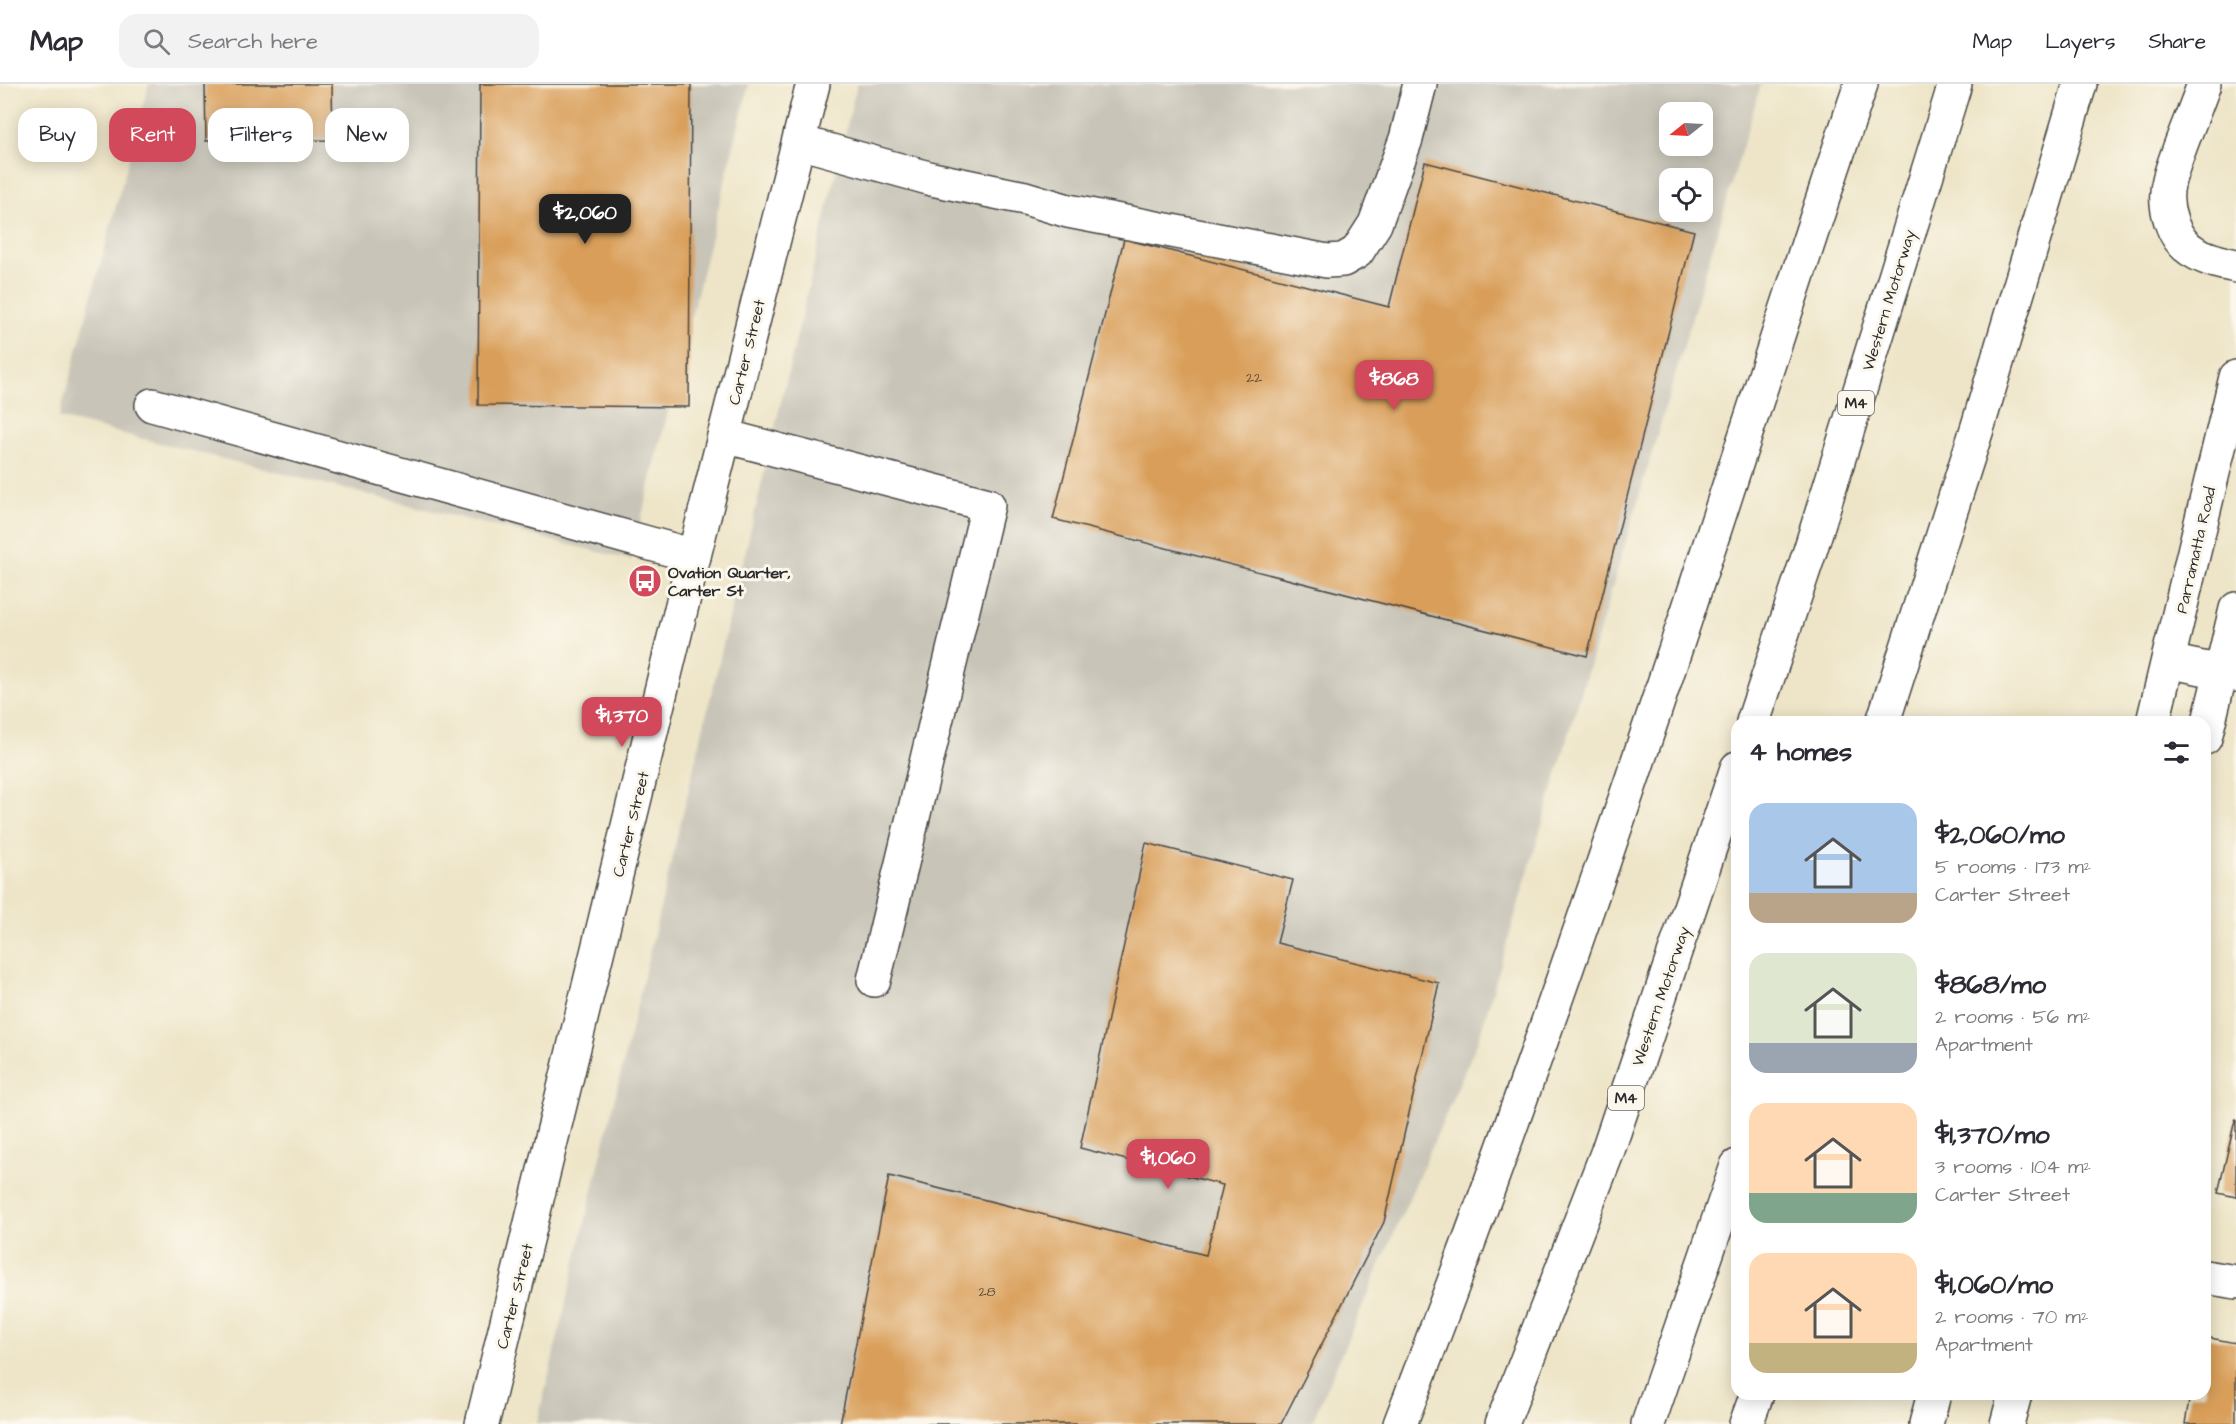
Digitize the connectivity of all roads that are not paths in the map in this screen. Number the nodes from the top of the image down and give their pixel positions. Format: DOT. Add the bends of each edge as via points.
graph roads {
  1 [pos="813,84"];
  2 [pos="1420,84"];
  3 [pos="1861,84"];
  4 [pos="1955,84"];
  5 [pos="2080,84"];
  6 [pos="2204,84"];
  7 [pos="799,142"];
  8 [pos="2236,266"];
  9 [pos="2236,377"];
  10 [pos="153,405"];
  11 [pos="724,436"];
  12 [pos="694,556"];
  13 [pos="2236,609"];
  14 [pos="2168,661"];
  15 [pos="2228,674"];
  16 [pos="1755,716"];
  17 [pos="1885,716"];
  18 [pos="2154,716"];
  19 [pos="2211,721"];
  20 [pos="1731,786"];
  21 [pos="874,980"];
  22 [pos="1731,1183"];
  23 [pos="2211,1278"];
  24 [pos="2236,1282"];
  25 [pos="1754,1400"];
  26 [pos="1932,1400"];
  27 [pos="2013,1400"];
  28 [pos="482,1424"];
  29 [pos="1400,1424"];
  30 [pos="1502,1424"];
  31 [pos="1648,1424"];
  32 [pos="1746,1424"];
  33 [pos="1926,1424"];
  34 [pos="2007,1424"];
  1 -- 7 [label="main road, Carter Street"];
  2 -- 7 [label="main road" via="1406,139 1375,224 1357,252 1343,260 1327,261 1068,211"];
  3 -- 29 [label="main road" via="1620,813"];
  4 -- 16 [label="main road, Western Motorway / M4"];
  5 -- 17 [label="main road" via="1978,426"];
  6 -- 8 [label="main road" via="2168,182 2168,219 2194,253"];
  7 -- 11 [label="main road, Carter Street"];
  9 -- 14 [label="main road, Parramatta Road"];
  10 -- 12 [label="main road"];
  11 -- 12 [label="main road, Carter Street"];
  11 -- 21 [label="main road" via="988,505"];
  12 -- 28 [label="main road, Carter Street"];
  13 -- 15 [label="main road"];
  14 -- 15 [label="main road"];
  14 -- 18 [label="main road, Parramatta Road"];
  15 -- 19 [label="main road"];
  20 -- 30 [label="main road, Western Motorway / M4" via="1607,1153"];
  22 -- 31 [label="main road"];
  23 -- 24 [label="main road"];
  25 -- 32 [label="main road"];
  26 -- 33 [label="main road"];
  27 -- 34 [label="main road"];
}
